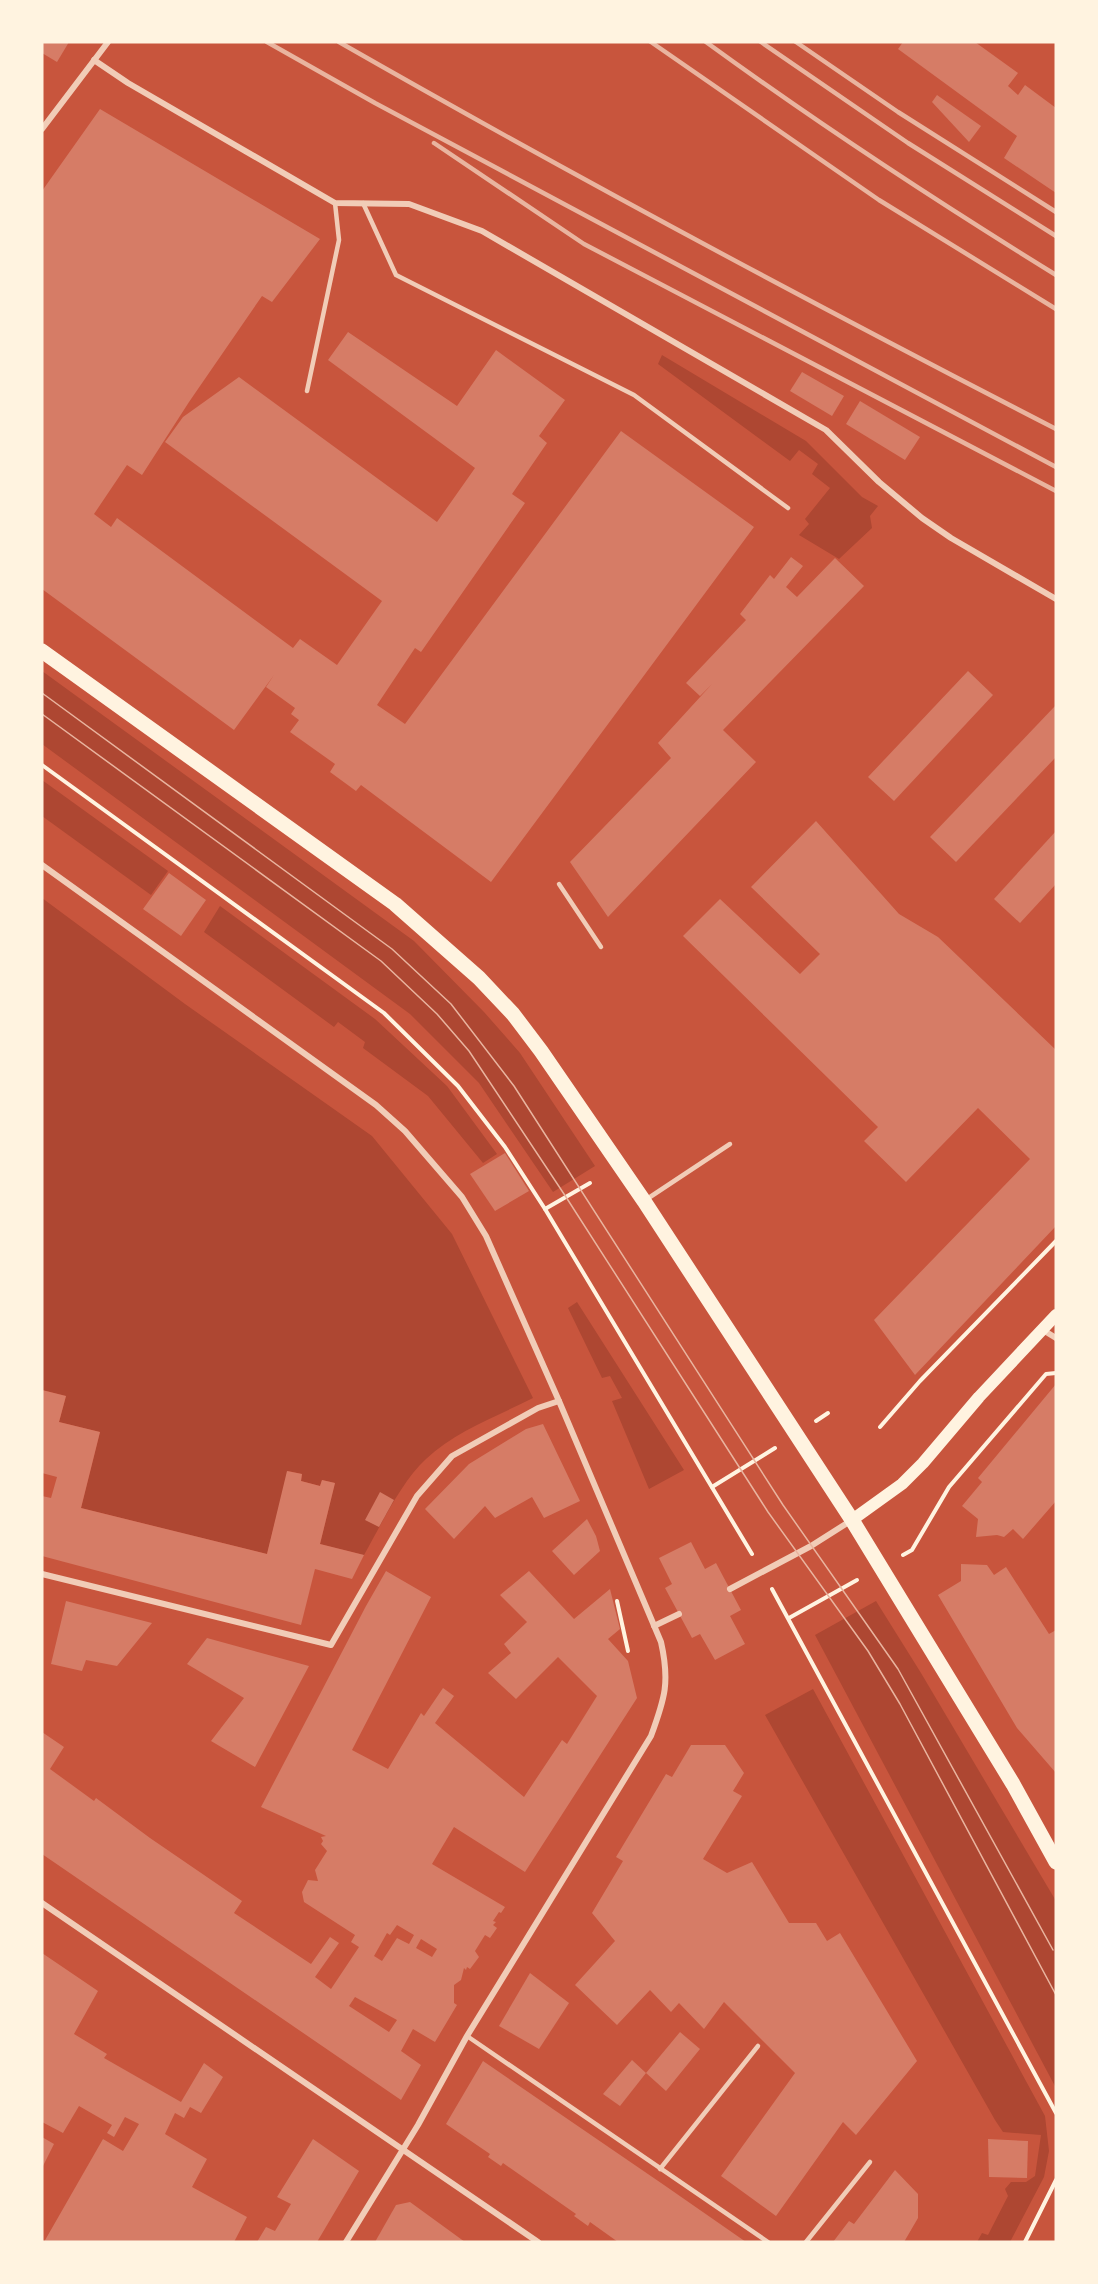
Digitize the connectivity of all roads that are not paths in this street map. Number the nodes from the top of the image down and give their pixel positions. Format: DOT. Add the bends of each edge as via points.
graph roads {
  1 [pos="108,42"];
  2 [pos="94,60"];
  3 [pos="42,129"];
  4 [pos="335,203"];
  5 [pos="363,203"];
  6 [pos="307,391"];
  7 [pos="788,508"];
  8 [pos="1056,599"];
  9 [pos="42,651"];
  10 [pos="42,865"];
  11 [pos="559,884"];
  12 [pos="601,947"];
  13 [pos="730,1144"];
  14 [pos="644,1201"];
  15 [pos="1056,1315"];
  16 [pos="1042,1330"];
  17 [pos="1056,1338"];
  18 [pos="559,1401"];
  19 [pos="852,1520"];
  20 [pos="42,1574"];
  21 [pos="730,1589"];
  22 [pos="679,1614"];
  23 [pos="654,1626"];
  24 [pos="1056,1862"];
  25 [pos="42,1903"];
  26 [pos="467,2036"];
  27 [pos="758,2046"];
  28 [pos="402,2150"];
  29 [pos="870,2162"];
  30 [pos="660,2169"];
  31 [pos="346,2242"];
  32 [pos="538,2242"];
  33 [pos="768,2242"];
  34 [pos="806,2242"];
  1 -- 2 [label="street"];
  2 -- 3 [label="street"];
  2 -- 4 [label="street"];
  4 -- 5 [label="street"];
  4 -- 6 [label="lane" via="339,240"];
  5 -- 7 [label="lane" via="396,275 634,395"];
  5 -- 8 [label="street" via="409,204 482,231 826,430 922,518"];
  9 -- 14 [label="main road" via="395,904 479,978 520,1023"];
  10 -- 18 [label="street" via="376,1106 405,1131 462,1197 486,1236"];
  11 -- 12 [label="lane"];
  13 -- 14 [label="lane"];
  14 -- 19 [label="main road"];
  15 -- 16 [label="main road"];
  16 -- 17 [label="street"];
  16 -- 19 [label="main road" via="923,1463 902,1484"];
  18 -- 20 [label="street" via="538,1408 452,1456 417,1496 331,1645"];
  18 -- 23 [label="street"];
  19 -- 21 [label="street"];
  19 -- 24 [label="main road" via="1013,1784"];
  22 -- 23 [label="street"];
  23 -- 26 [label="street" via="666,1666 664,1700 651,1736"];
  25 -- 28 [label="street"];
  26 -- 28 [label="street"];
  26 -- 30 [label="lane"];
  27 -- 30 [label="lane"];
  28 -- 31 [label="street"];
  28 -- 32 [label="street"];
  29 -- 34 [label="lane"];
  30 -- 33 [label="lane"];
}
